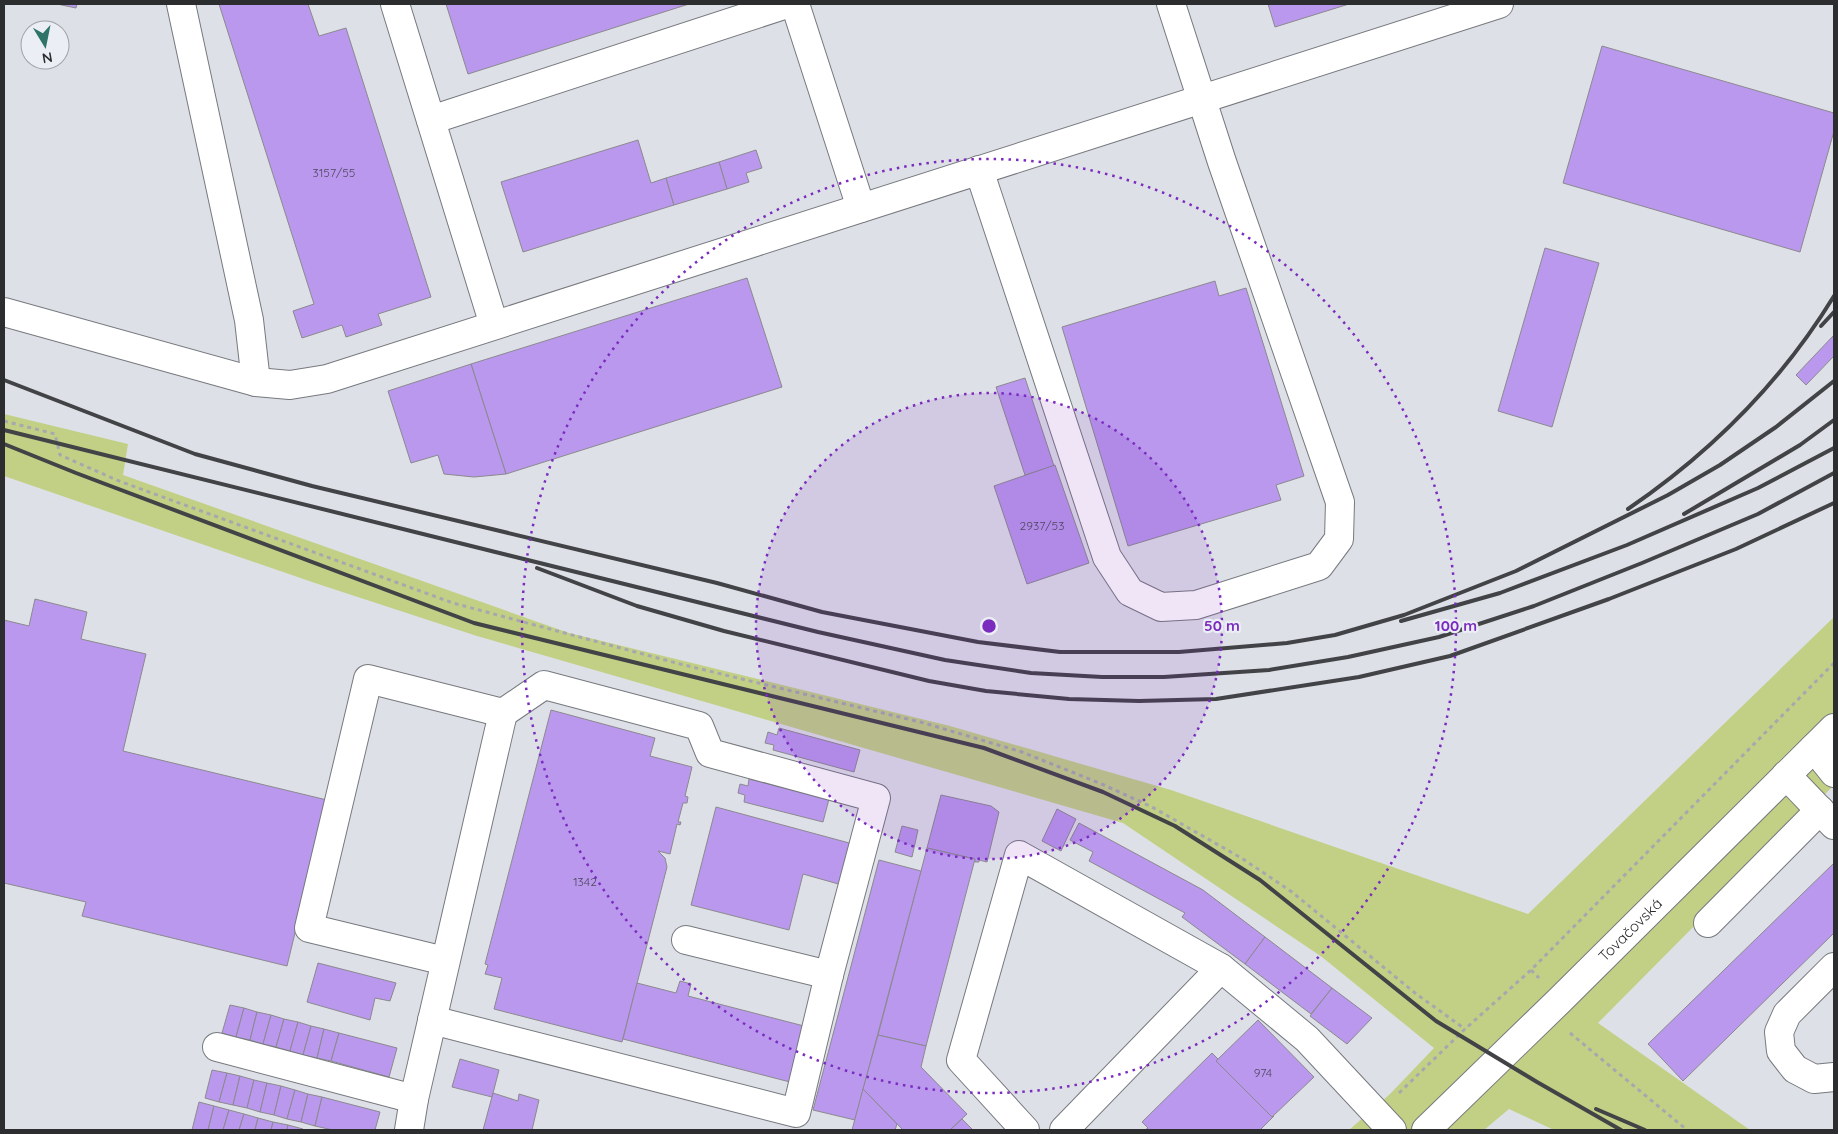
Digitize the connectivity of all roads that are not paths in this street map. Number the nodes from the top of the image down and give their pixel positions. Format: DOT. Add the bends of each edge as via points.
graph roads {
  1 [pos="181,4"];
  2 [pos="395,4"];
  3 [pos="787,4"];
  4 [pos="795,4"];
  5 [pos="1172,4"];
  6 [pos="1499,4"];
  7 [pos="1202,98"];
  8 [pos="431,120"];
  9 [pos="979,170"];
  10 [pos="861,208"];
  11 [pos="4,312"];
  12 [pos="494,325"];
  13 [pos="256,382"];
  14 [pos="503,712"];
  15 [pos="1834,728"];
  16 [pos="1814,748"];
  17 [pos="1834,773"];
  18 [pos="1786,775"];
  19 [pos="1827,818"];
  20 [pos="1708,923"];
  21 [pos="686,940"];
  22 [pos="445,961"];
  23 [pos="1834,967"];
  24 [pos="1221,968"];
  25 [pos="830,976"];
  26 [pos="432,1020"];
  27 [pos="217,1047"];
  28 [pos="1834,1077"];
  29 [pos="414,1099"];
  30 [pos="1385,1122"];
  31 [pos="409,1130"];
  32 [pos="1026,1130"];
  33 [pos="1064,1130"];
  34 [pos="1426,1130"];
  1 -- 13 [label="main road" via="249,320"];
  2 -- 8 [label="main road"];
  3 -- 8 [label="main road"];
  4 -- 10 [label="main road"];
  5 -- 7 [label="main road"];
  6 -- 7 [label="main road"];
  7 -- 9 [label="main road"];
  7 -- 9 [label="main road" via="1340,502 1339,539 1319,566 1196,605 1161,607 1130,592 1107,557"];
  8 -- 12 [label="main road"];
  9 -- 10 [label="main road"];
  10 -- 12 [label="main road"];
  11 -- 13 [label="main road"];
  12 -- 13 [label="main road" via="328,378 290,385"];
  14 -- 22 [label="main road"];
  14 -- 22 [label="main road" via="368,679 309,928"];
  14 -- 25 [label="main road" via="544,685 699,726 710,753 876,798"];
  15 -- 16 [label="main road, Tovačovská"];
  16 -- 17 [label="main road"];
  16 -- 18 [label="main road, Tovačovská"];
  18 -- 19 [label="main road"];
  18 -- 34 [label="main road, Tovačovská"];
  19 -- 20 [label="main road"];
  21 -- 25 [label="main road"];
  22 -- 26 [label="main road"];
  23 -- 28 [label="main road" via="1787,1014 1779,1032 1781,1051 1794,1069 1814,1079"];
  24 -- 30 [label="main road" via="1307,1039"];
  24 -- 32 [label="main road" via="1019,855 961,1060"];
  24 -- 33 [label="main road"];
  25 -- 26 [label="main road" via="796,1113"];
  26 -- 29 [label="main road"];
  27 -- 29 [label="main road"];
  29 -- 31 [label="main road"];
}
